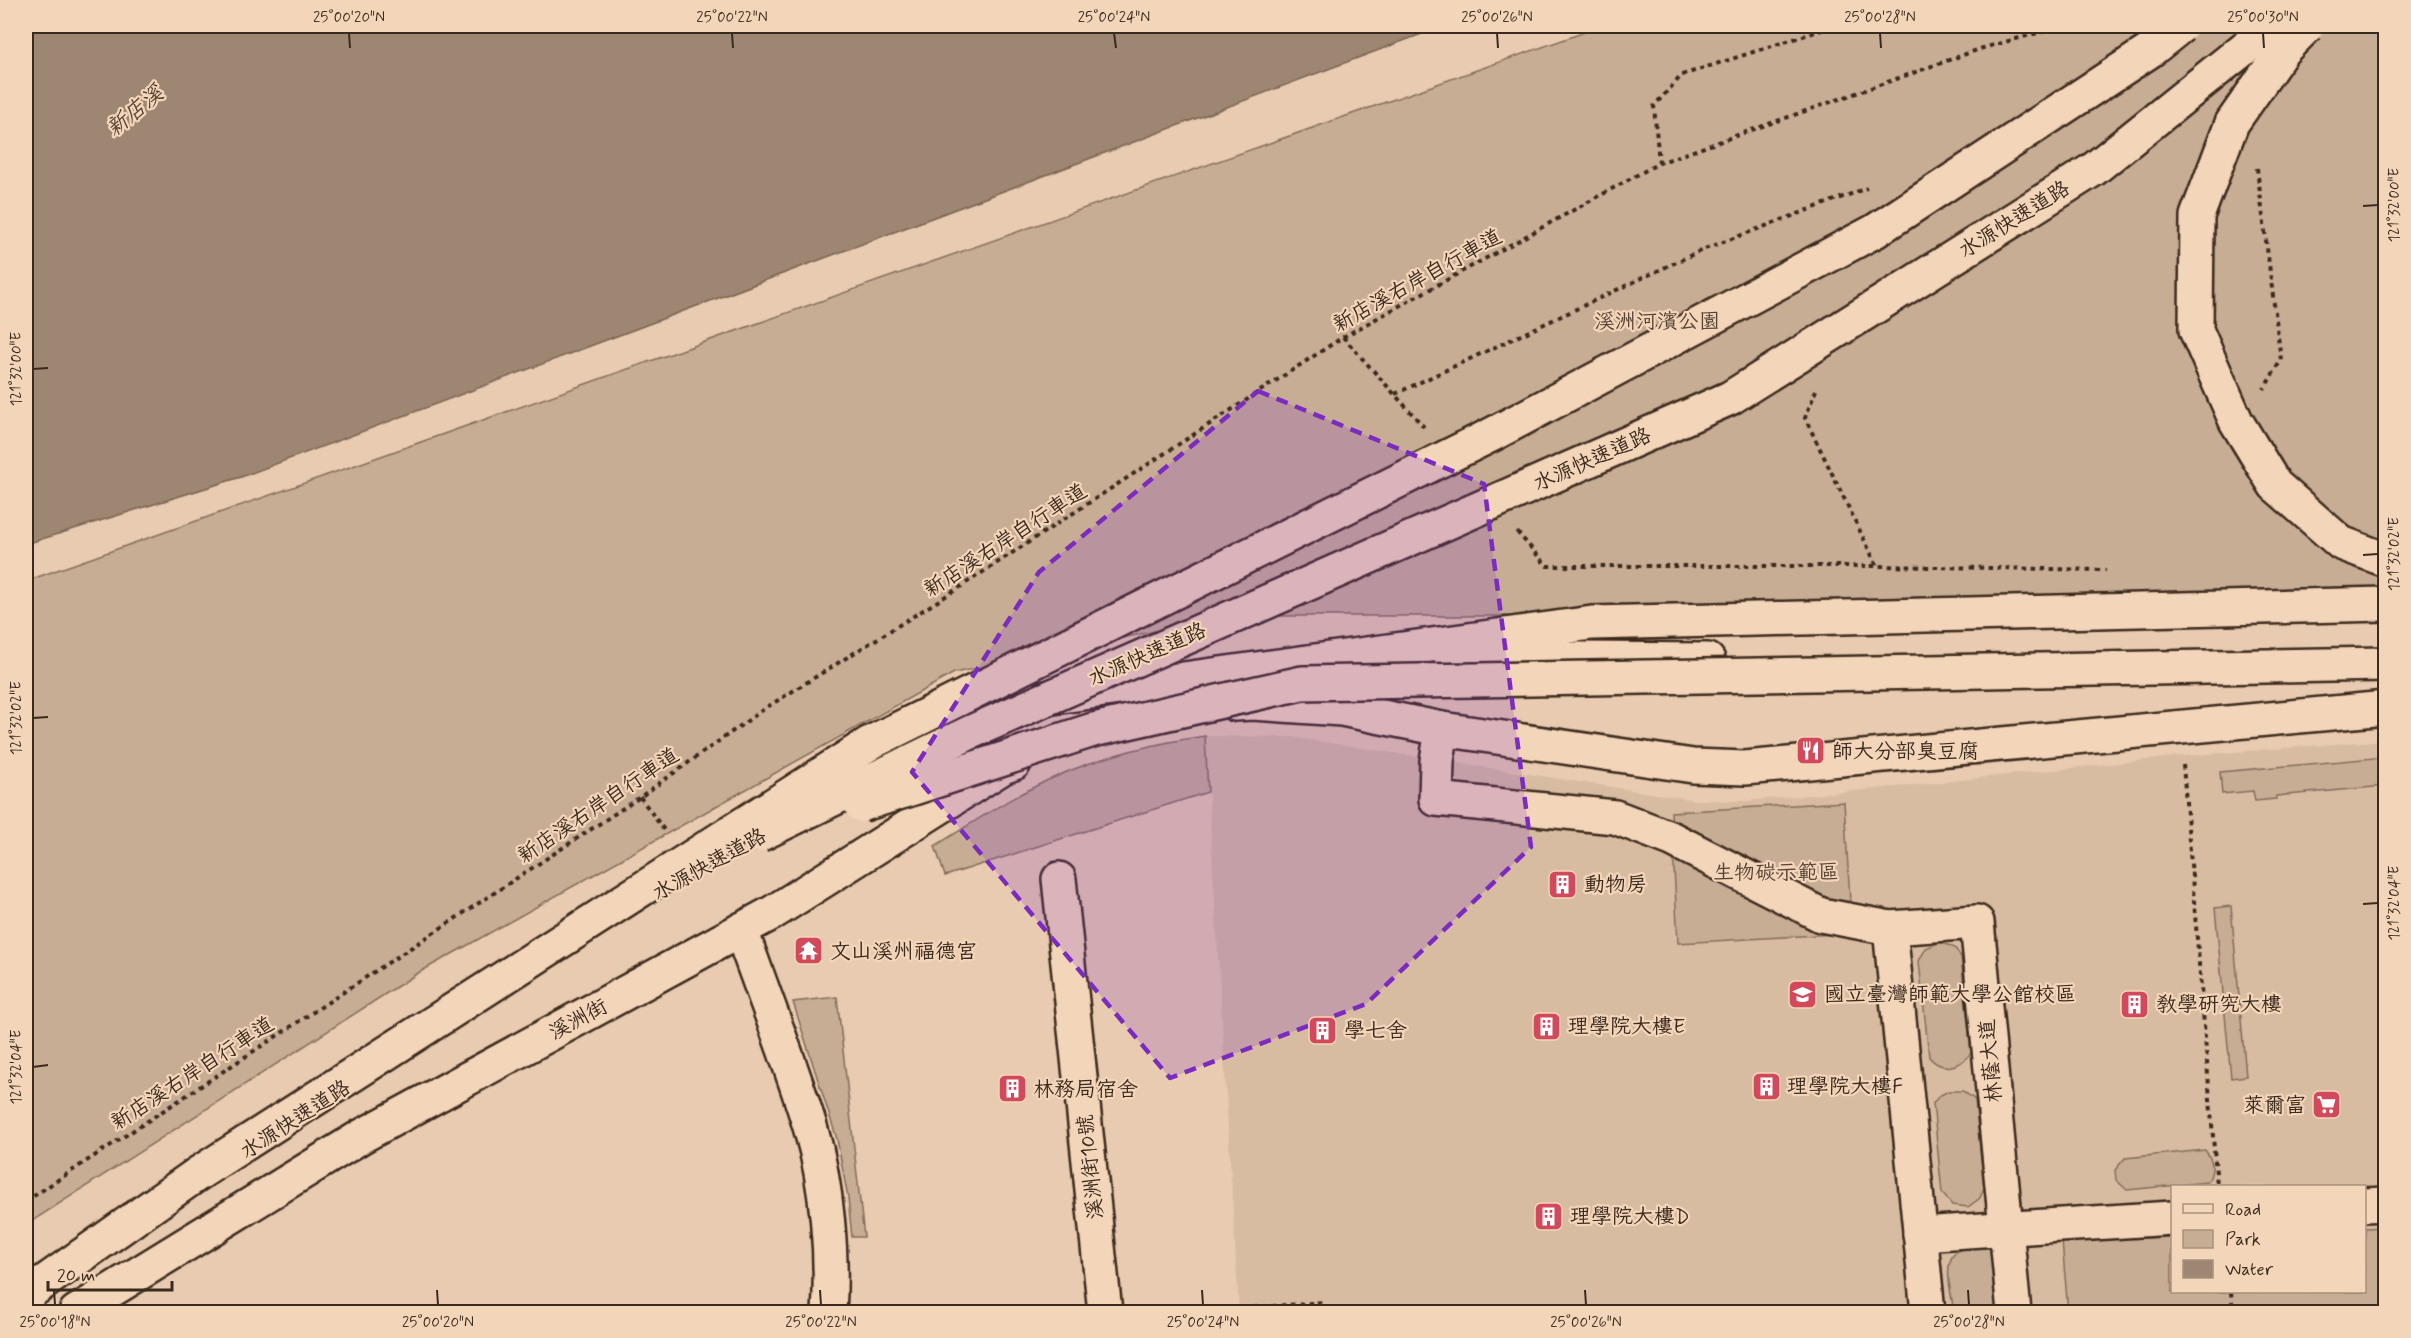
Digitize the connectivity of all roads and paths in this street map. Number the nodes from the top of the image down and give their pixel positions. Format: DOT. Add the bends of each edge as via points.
graph roads {
  1 [pos="1834,26"];
  2 [pos="2063,26"];
  3 [pos="2181,26"];
  4 [pos="2271,26"];
  5 [pos="2307,26"];
  6 [pos="2256,162"];
  7 [pos="1659,163"];
  8 [pos="1874,185"];
  9 [pos="1343,337"];
  10 [pos="2264,390"];
  11 [pos="1395,394"];
  12 [pos="1425,429"];
  13 [pos="1509,523"];
  14 [pos="2385,560"];
  15 [pos="2114,570"];
  16 [pos="2385,604"];
  17 [pos="2385,650"];
  18 [pos="1344,656"];
  19 [pos="2385,664"];
  20 [pos="2385,708"];
  21 [pos="1442,729"];
  22 [pos="870,743"];
  23 [pos="2183,756"];
  24 [pos="640,796"];
  25 [pos="669,838"];
  26 [pos="734,847"];
  27 [pos="1059,879"];
  28 [pos="1890,928"];
  29 [pos="741,930"];
  30 [pos="2217,1185"];
  31 [pos="26,1202"];
  32 [pos="2385,1204"];
  33 [pos="2366,1205"];
  34 [pos="2171,1218"];
  35 [pos="2006,1228"];
  36 [pos="1920,1234"];
  37 [pos="2231,1293"];
  38 [pos="26,1296"];
  39 [pos="1324,1302"];
  40 [pos="76,1312"];
  41 [pos="829,1312"];
  42 [pos="1105,1312"];
  43 [pos="1249,1312"];
  44 [pos="1928,1312"];
  45 [pos="2014,1312"];
  46 [pos="2233,1312"];
  1 -- 7 [label="path" via="1682,75 1654,106"];
  2 -- 7 [label="path, 新店溪右岸自行車道" via="1983,48"];
  3 -- 22 [label="main road, bridge" via="2121,70 1875,231 1493,434"];
  4 -- 26 [label="main road, 水源快速道路, bridge" via="2094,169 1730,398 971,732"];
  5 -- 14 [label="main road, bridge" via="2283,50 2232,123 2197,216 2196,330 2236,421 2275,485 2341,543"];
  6 -- 10 [label="path" via="2281,360"];
  7 -- 9 [label="path, 新店溪右岸自行車道"];
  8 -- 11 [label="path" via="1702,250"];
  9 -- 11 [label="path"];
  9 -- 24 [label="path, 新店溪右岸自行車道" via="957,589 764,709"];
  11 -- 12 [label="path"];
  13 -- 15 [label="path" via="1547,566"];
  16 -- 18 [label="main road" via="1592,623"];
  17 -- 18 [label="main road" via="1752,660"];
  18 -- 22 [label="main road, bridge" via="988,706"];
  19 -- 26 [label="main road, bridge" via="1302,683 1092,730"];
  20 -- 21 [label="main road, 溪洲街" via="1745,768 1693,766"];
  21 -- 28 [label="main road" via="1436,799 1614,817 1672,839 1821,915"];
  21 -- 29 [label="main road, 溪洲街" via="1342,709 1252,703 1175,708 1102,726 1004,767"];
  22 -- 38 [label="main road, 水源快速道路, bridge" via="196,1175"];
  23 -- 30 [label="path"];
  24 -- 25 [label="path"];
  24 -- 31 [label="path, 新店溪右岸自行車道"];
  26 -- 38 [label="main road, 水源快速道路, bridge" via="468,1006"];
  27 -- 42 [label="main road, 溪洲街10號"];
  28 -- 35 [label="main road, 林蔭大道" via="1977,922"];
  28 -- 36 [label="main road"];
  29 -- 40 [label="main road, 溪洲街" via="362,1136"];
  29 -- 41 [label="main road" via="811,1131 825,1196"];
  32 -- 33 [label="main road"];
  34 -- 35 [label="main road"];
  35 -- 36 [label="main road"];
  35 -- 45 [label="main road, 林蔭大道"];
  36 -- 44 [label="main road"];
  37 -- 46 [label="path"];
  39 -- 43 [label="path" via="1249,1308"];
}
